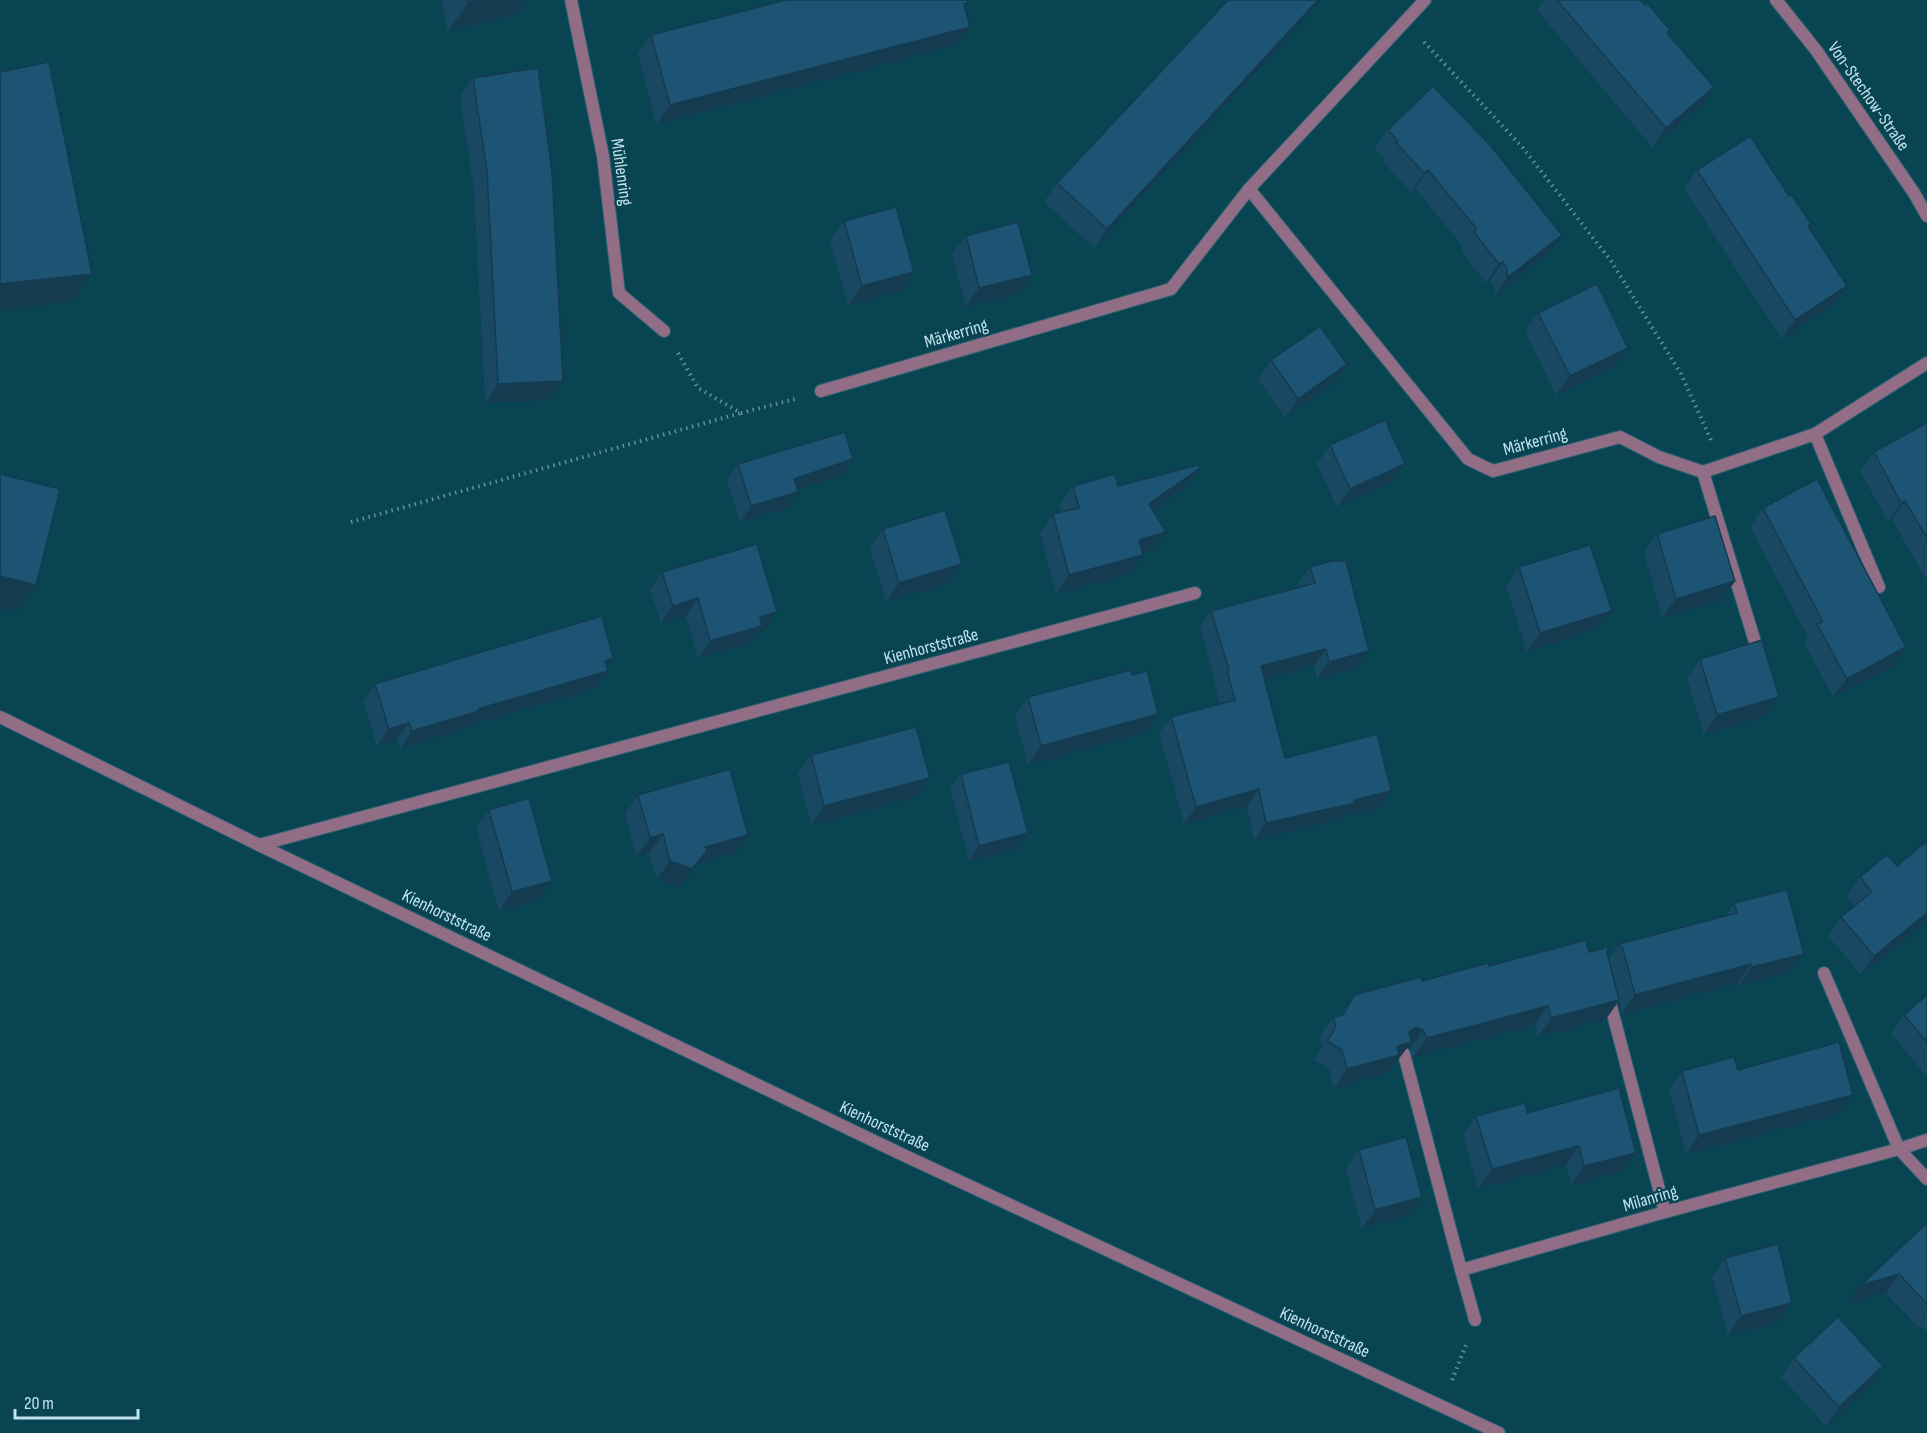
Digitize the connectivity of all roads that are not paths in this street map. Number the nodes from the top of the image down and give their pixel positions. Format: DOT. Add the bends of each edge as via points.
graph roads {
  1 [pos="571,0"];
  2 [pos="1425,0"];
  3 [pos="1776,0"];
  4 [pos="1249,189"];
  5 [pos="1927,216"];
  6 [pos="664,331"];
  7 [pos="1927,363"];
  8 [pos="821,391"];
  9 [pos="1815,434"];
  10 [pos="1703,472"];
  11 [pos="1879,586"];
  12 [pos="1195,593"];
  13 [pos="1755,642"];
  14 [pos="0,717"];
  15 [pos="259,845"];
  16 [pos="1824,973"];
  17 [pos="1605,982"];
  18 [pos="1404,1054"];
  19 [pos="1927,1140"];
  20 [pos="1899,1149"];
  21 [pos="1927,1179"];
  22 [pos="1665,1212"];
  23 [pos="1461,1270"];
  24 [pos="1475,1320"];
  25 [pos="1499,1433"];
  1 -- 6 [label="street, Mühlenring" via="603,156 619,293"];
  2 -- 4 [label="street, Märkerring"];
  3 -- 5 [label="street, Von-Stechow-Straße" via="1816,50"];
  4 -- 8 [label="street, Märkerring" via="1171,289"];
  4 -- 10 [label="street, Märkerring" via="1468,459 1493,471 1620,437 1659,457"];
  7 -- 9 [label="street"];
  9 -- 10 [label="street"];
  9 -- 11 [label="street"];
  10 -- 13 [label="street"];
  12 -- 15 [label="street, Kienhorststraße"];
  14 -- 15 [label="street, Kienhorststraße"];
  15 -- 25 [label="street, Kienhorststraße" via="899,1153"];
  16 -- 20 [label="street"];
  17 -- 22 [label="street"];
  18 -- 23 [label="street"];
  19 -- 20 [label="street, Milanring"];
  20 -- 21 [label="street"];
  20 -- 22 [label="street, Milanring"];
  22 -- 23 [label="street, Milanring"];
  23 -- 24 [label="street"];
}
